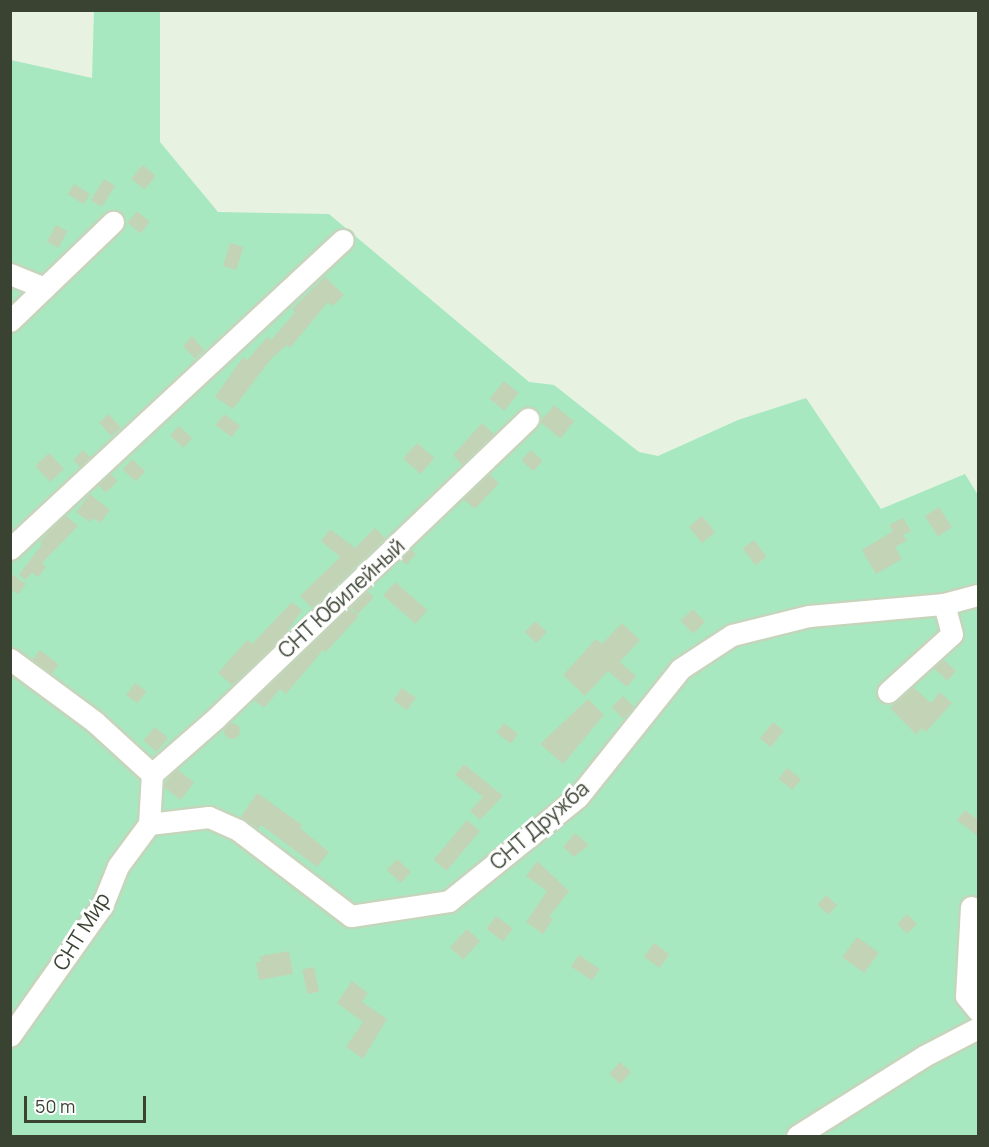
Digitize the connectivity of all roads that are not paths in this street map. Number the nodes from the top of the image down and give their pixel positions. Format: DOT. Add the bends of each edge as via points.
graph roads {
  1 [pos="113,222"];
  2 [pos="342,240"];
  3 [pos="10,274"];
  4 [pos="44,288"];
  5 [pos="10,321"];
  6 [pos="528,419"];
  7 [pos="10,549"];
  8 [pos="978,595"];
  9 [pos="944,604"];
  10 [pos="10,659"];
  11 [pos="888,692"];
  12 [pos="152,774"];
  13 [pos="148,824"];
  14 [pos="971,908"];
  15 [pos="978,1011"];
  16 [pos="978,1028"];
  17 [pos="10,1036"];
  18 [pos="797,1137"];
  1 -- 4 [label="street"];
  2 -- 7 [label="street"];
  3 -- 4 [label="street"];
  4 -- 5 [label="street"];
  6 -- 12 [label="street, СНТ Юбилейный" via="217,717"];
  8 -- 9 [label="street, СНТ Дружба"];
  9 -- 11 [label="street" via="952,634"];
  9 -- 13 [label="street, СНТ Дружба" via="809,616 732,634 680,669 578,797 448,901 351,916 238,830 209,817"];
  10 -- 12 [label="street" via="95,722"];
  12 -- 13 [label="street"];
  13 -- 17 [label="street, СНТ Мир" via="118,866 102,906"];
  14 -- 15 [label="street" via="966,996"];
  16 -- 18 [label="street" via="924,1056"];
}
